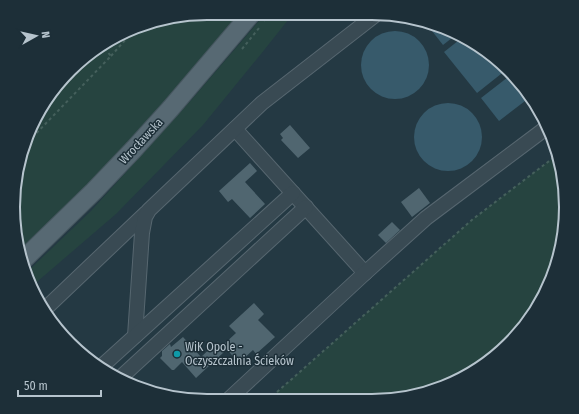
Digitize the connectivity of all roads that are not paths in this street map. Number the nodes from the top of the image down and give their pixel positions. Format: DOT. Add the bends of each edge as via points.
graph roads {
  1 [pos="246,20"];
  2 [pos="369,20"];
  3 [pos="235,129"];
  4 [pos="543,130"];
  5 [pos="293,193"];
  6 [pos="306,207"];
  7 [pos="149,210"];
  8 [pos="27,257"];
  9 [pos="365,273"];
  10 [pos="49,306"];
  11 [pos="135,336"];
  12 [pos="105,363"];
  13 [pos="124,375"];
  14 [pos="234,394"];
  1 -- 8 [label="main road, Wrocławska" via="134,149"];
  2 -- 3 [label="lane" via="262,103"];
  3 -- 5 [label="lane"];
  3 -- 7 [label="lane"];
  4 -- 9 [label="lane" via="426,218"];
  5 -- 6 [label="lane"];
  5 -- 11 [label="lane"];
  6 -- 9 [label="lane"];
  6 -- 13 [label="lane"];
  7 -- 10 [label="lane"];
  7 -- 11 [label="lane" via="142,233"];
  9 -- 14 [label="lane"];
  11 -- 12 [label="lane"];
}
